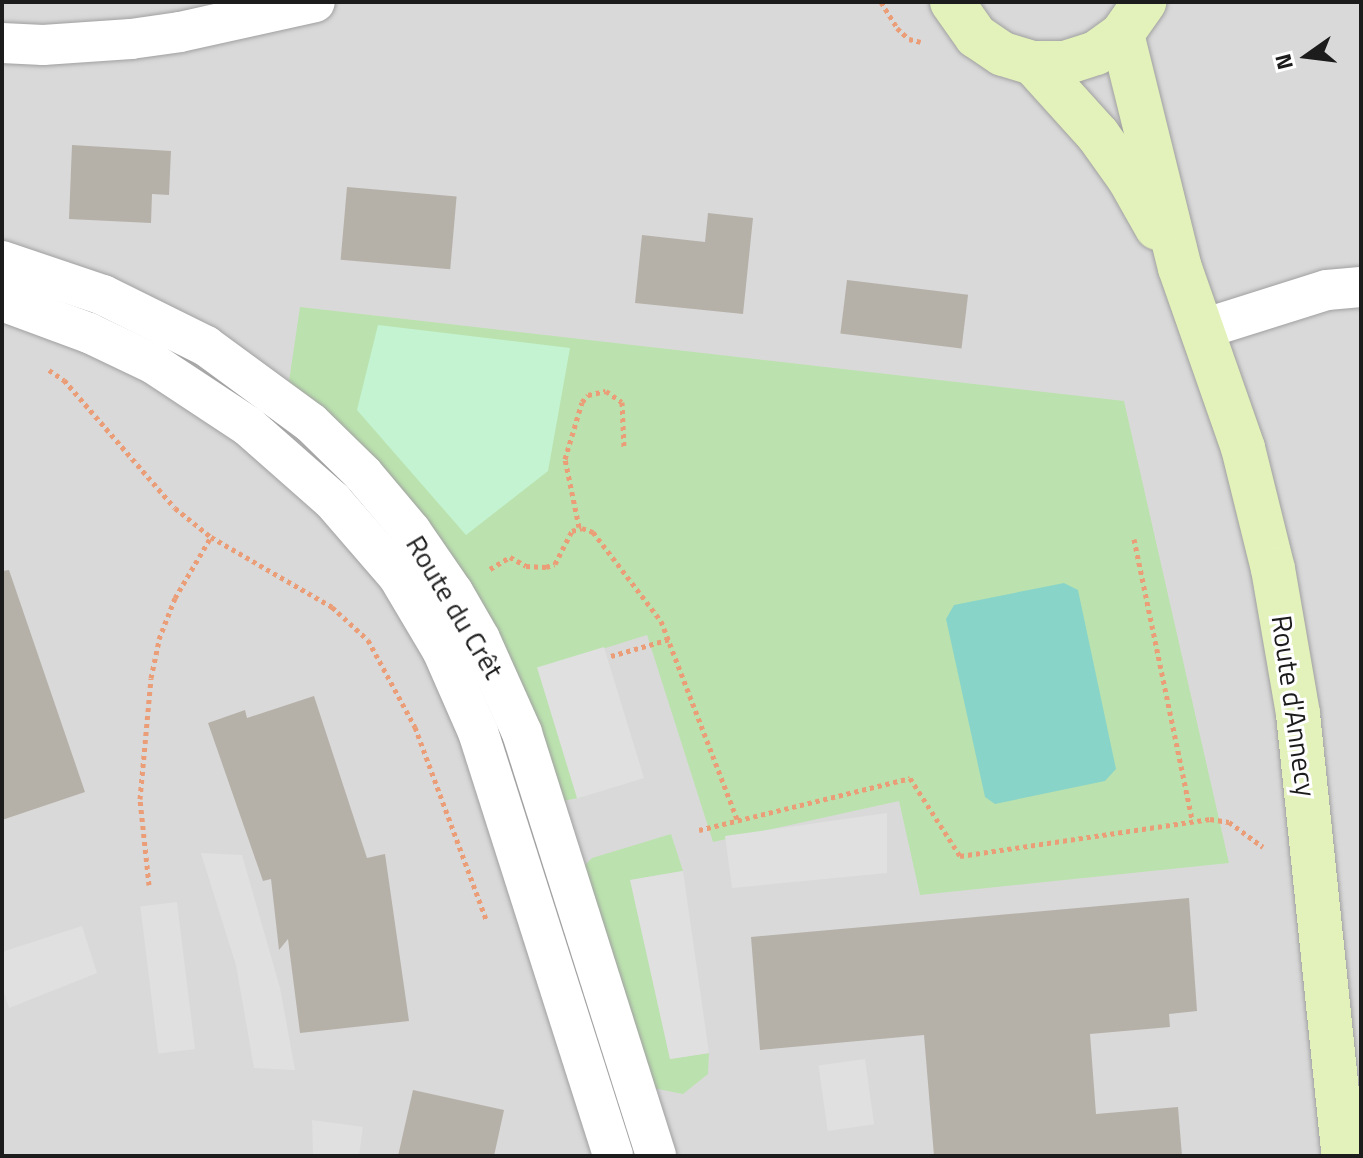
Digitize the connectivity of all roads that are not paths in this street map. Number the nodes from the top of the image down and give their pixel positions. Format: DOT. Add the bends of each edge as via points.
graph roads {
  1 [pos="315,2"];
  2 [pos="952,2"];
  3 [pos="1133,18"];
  4 [pos="2,43"];
  5 [pos="1033,63"];
  6 [pos="2,261"];
  7 [pos="1180,268"];
  8 [pos="1361,287"];
  9 [pos="2,301"];
  10 [pos="1203,329"];
  11 [pos="613,1156"];
  12 [pos="656,1156"];
  13 [pos="1344,1156"];
  1 -- 4 [label="street" via="131,39"];
  2 -- 5 [label="main road, Route d'Annecy" via="976,36 1003,54"];
  3 -- 5 [label="main road, Route d'Annecy" via="1096,53 1065,63"];
  3 -- 7 [label="main road, Route d'Annecy" via="1146,117"];
  5 -- 7 [label="main road, Route d'Annecy" via="1098,135"];
  6 -- 12 [label="street, Route du Crêt" via="103,295 206,346 311,423 411,531 460,603 513,709"];
  7 -- 10 [label="main road, Route d'Annecy"];
  8 -- 10 [label="street" via="1327,290"];
  9 -- 11 [label="street, Route du Crêt" via="154,364 248,426 373,544 442,650 478,732"];
  10 -- 13 [label="main road, Route d'Annecy" via="1243,448 1273,569 1298,714"];
}
